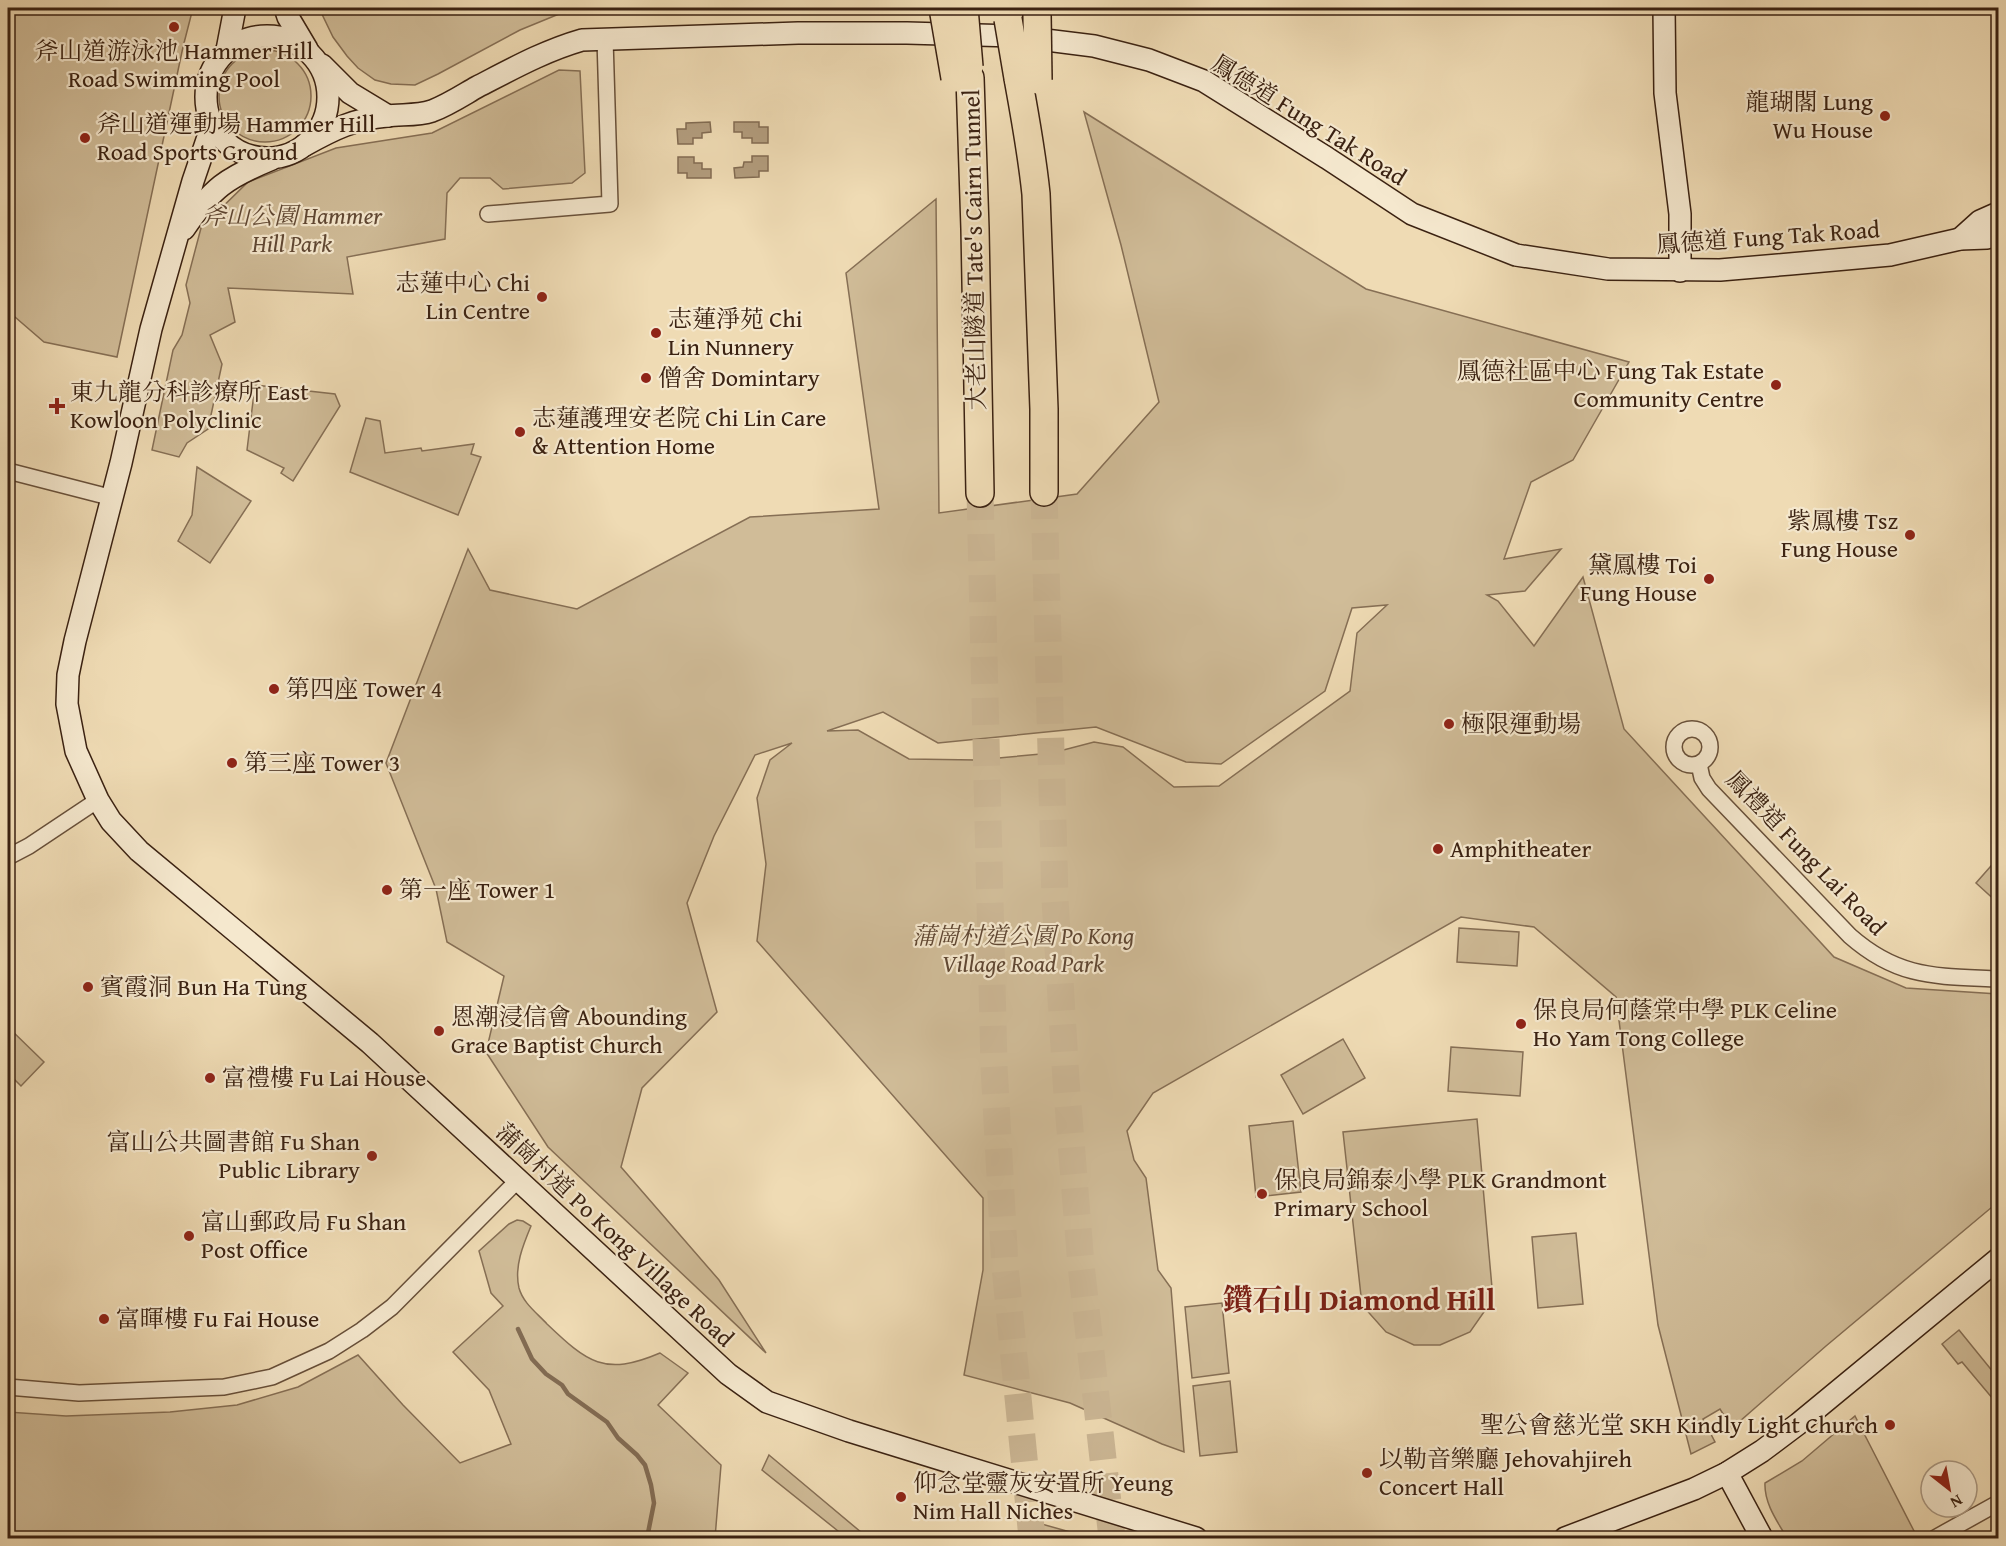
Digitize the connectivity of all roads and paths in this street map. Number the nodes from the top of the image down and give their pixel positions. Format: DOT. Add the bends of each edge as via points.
graph roads {
  1 [pos="235,8"];
  2 [pos="285,8"];
  3 [pos="943,8"];
  4 [pos="964,8"];
  5 [pos="1006,8"];
  6 [pos="1036,8"];
  7 [pos="1664,8"];
  8 [pos="604,39"];
  9 [pos="1034,39"];
  10 [pos="227,50"];
  11 [pos="313,56"];
  12 [pos="962,78"];
  13 [pos="1028,79"];
  14 [pos="388,116"];
  15 [pos="212,125"];
  16 [pos="305,145"];
  17 [pos="276,158"];
  18 [pos="1998,213"];
  19 [pos="488,214"];
  20 [pos="1998,234"];
  21 [pos="176,239"];
  22 [pos="1960,239"];
  23 [pos="1680,271"];
  24 [pos="8,471"];
  25 [pos="1044,492"];
  26 [pos="980,493"];
  27 [pos="113,498"];
  28 [pos="1699,764"];
  29 [pos="98,800"];
  30 [pos="8,857"];
  31 [pos="1998,978"];
  32 [pos="518,1180"];
  33 [pos="1998,1258"];
  34 [pos="8,1387"];
  35 [pos="1727,1473"];
  36 [pos="1998,1503"];
  37 [pos="1196,1539"];
  38 [pos="1565,1539"];
  39 [pos="1762,1539"];
  40 [pos="1935,1539"];
  1 -- 10 [label="main road"];
  2 -- 11 [label="main road"];
  3 -- 12 [label="highway, bridge"];
  4 -- 12 [label="highway, 大老山隧道 Tate's Cairn Tunnel, bridge"];
  5 -- 13 [label="highway, 大老山隧道 Tate's Cairn Tunnel, bridge"];
  6 -- 9 [label="main road"];
  6 -- 13 [label="highway, bridge"];
  7 -- 23 [label="main road" via="1665,93 1680,214"];
  8 -- 9 [label="main road, 鳳德道 Fung Tak Road" via="907,33"];
  8 -- 14 [label="main road, 鳳德道 Fung Tak Road" via="582,40 556,48 432,111"];
  8 -- 19 [label="street" via="610,204"];
  9 -- 23 [label="main road, 鳳德道 Fung Tak Road" via="1105,49 1149,60 1204,81 1412,214 1516,255 1608,268"];
  10 -- 11 [label="main road" via="245,39 266,35 288,39"];
  10 -- 15 [label="main road" via="212,70 205,93"];
  11 -- 14 [label="main road" via="350,93"];
  11 -- 16 [label="main road" via="327,82 328,105 320,127"];
  12 -- 26 [label="highway, 大老山隧道 Tate's Cairn Tunnel" via="973,134"];
  13 -- 25 [label="highway" via="1039,107 1033,159"];
  14 -- 16 [label="main road, 鳳德道 Fung Tak Road" via="337,127"];
  15 -- 17 [label="main road" via="238,152"];
  15 -- 21 [label="main road, 蒲崗村道 Po Kong Village Road"];
  16 -- 17 [label="main road"];
  17 -- 21 [label="main road" via="239,172 223,183"];
  18 -- 22 [label="main road, 鳳德道 Fung Tak Road" via="1980,221"];
  20 -- 22 [label="main road, 鳳德道 Fung Tak Road"];
  21 -- 27 [label="main road, 蒲崗村道 Po Kong Village Road" via="148,338"];
  22 -- 23 [label="main road, 鳳德道 Fung Tak Road" via="1890,255"];
  24 -- 27 [label="street"];
  27 -- 29 [label="main road, 蒲崗村道 Po Kong Village Road" via="68,675 67,704 76,751"];
  28 -- 31 [label="street, 鳳禮道 Fung Lai Road" via="1709,789 1863,948 1891,964 1923,974"];
  29 -- 30 [label="street"];
  29 -- 32 [label="main road, 蒲崗村道 Po Kong Village Road" via="111,821 139,851 370,1042"];
  32 -- 34 [label="street" via="385,1312 329,1351 272,1377 224,1387 80,1393"];
  32 -- 37 [label="main road, 蒲崗村道 Po Kong Village Road" via="728,1374 767,1402"];
  33 -- 35 [label="main road" via="1798,1424"];
  35 -- 38 [label="main road"];
  35 -- 39 [label="main road"];
  36 -- 40 [label="street"];
}
